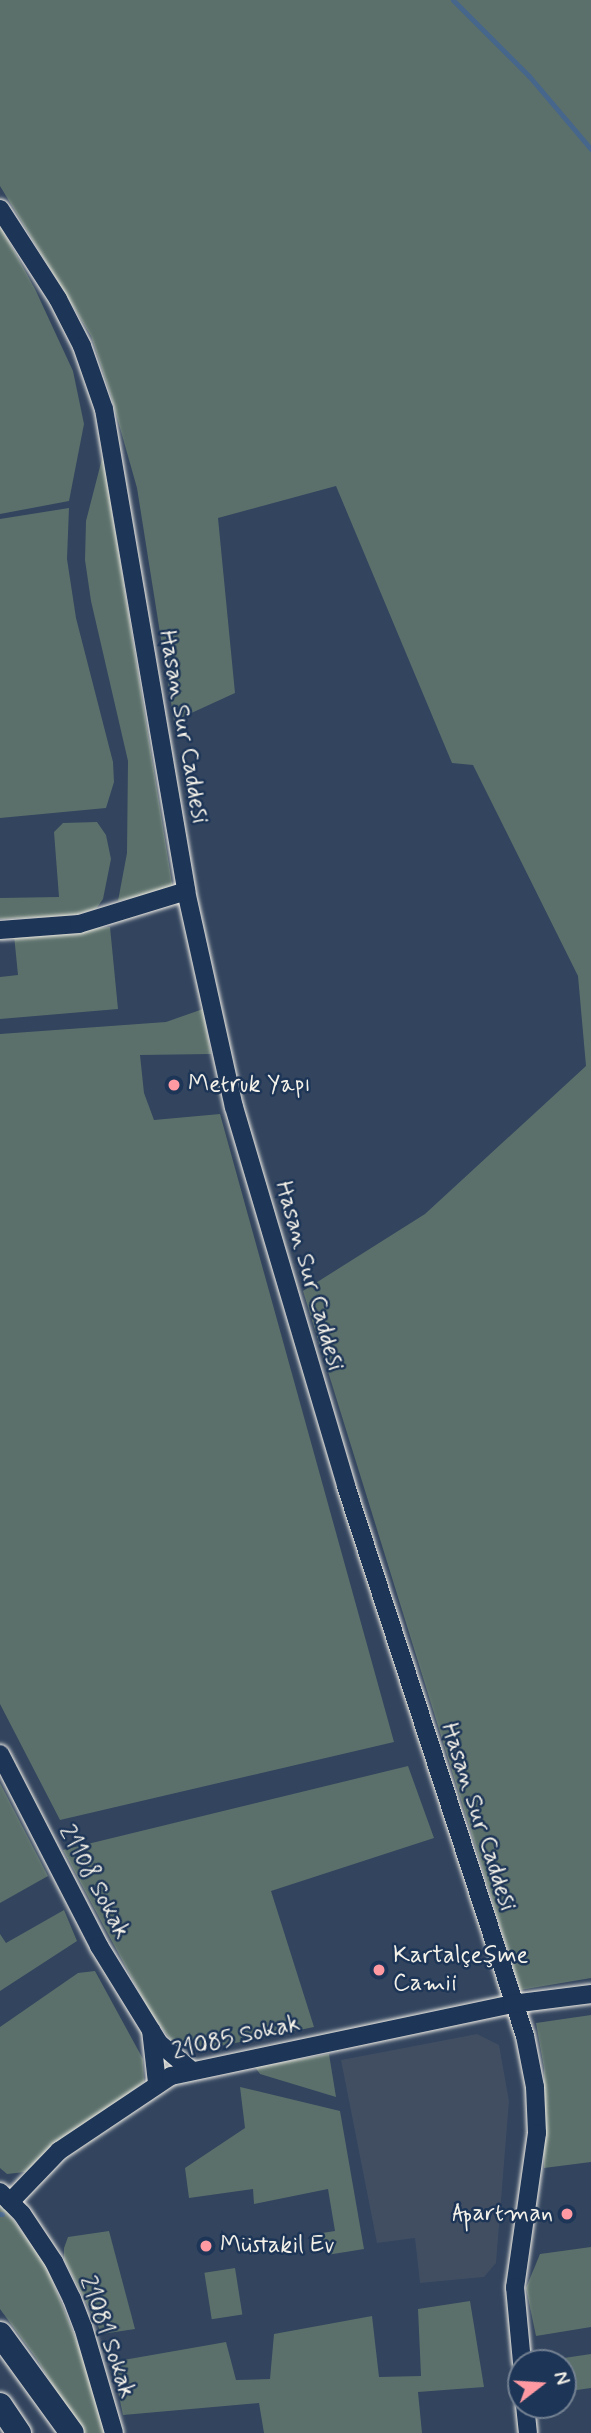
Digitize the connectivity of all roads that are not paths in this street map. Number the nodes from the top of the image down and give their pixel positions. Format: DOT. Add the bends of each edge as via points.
graph roads {
  1 [pos="0,209"];
  2 [pos="186,891"];
  3 [pos="0,930"];
  4 [pos="0,1754"];
  5 [pos="591,1994"];
  6 [pos="512,2004"];
  7 [pos="151,2030"];
  8 [pos="191,2070"];
  9 [pos="157,2083"];
  10 [pos="5,2197"];
  11 [pos="0,2334"];
  12 [pos="521,2349"];
  13 [pos="0,2405"];
  14 [pos="19,2433"];
  15 [pos="72,2433"];
  16 [pos="114,2433"];
  1 -- 2 [label="street, Hasan Sur Caddesi" via="58,299 82,346 104,409"];
  2 -- 3 [label="street" via="79,924"];
  2 -- 6 [label="street, Hasan Sur Caddesi" via="245,1146 346,1486"];
  4 -- 7 [label="street, 21108 Sokak" via="99,1946"];
  5 -- 6 [label="street, 21085 Sokak"];
  6 -- 8 [label="street, 21085 Sokak"];
  6 -- 12 [label="street, Hasan Sur Caddesi" via="525,2036 535,2087 537,2133 515,2287"];
  7 -- 8 [label="street, 21108 Sokak" via="178,2062"];
  7 -- 9 [label="street, 21108 Sokak"];
  8 -- 9 [label="street, 21085 Sokak"];
  9 -- 10 [label="street, 21085 Sokak" via="59,2151"];
  10 -- 16 [label="street, 21081 Sokak" via="48,2253 72,2299"];
  11 -- 15 [label="highway"];
  13 -- 14 [label="highway"];
}
